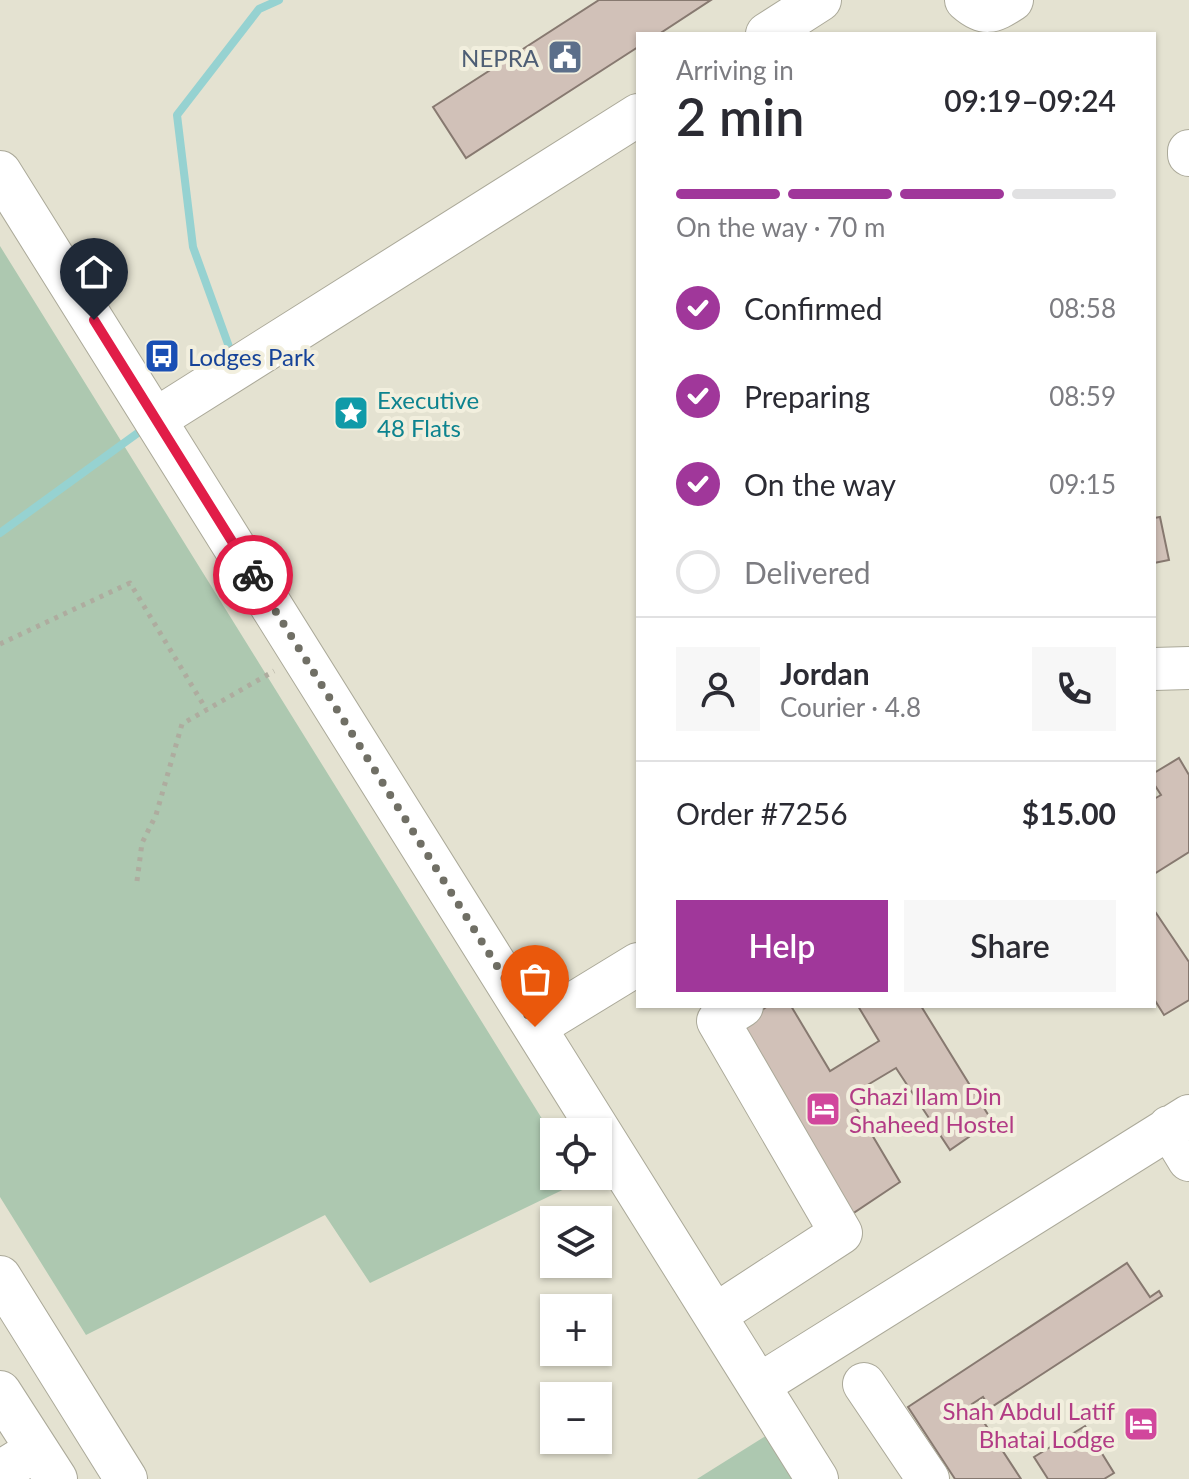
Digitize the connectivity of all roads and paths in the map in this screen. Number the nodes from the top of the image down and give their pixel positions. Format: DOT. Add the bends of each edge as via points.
graph roads {
  1 [pos="820,0"];
  2 [pos="966,0"];
  3 [pos="1012,0"];
  4 [pos="770,32"];
  5 [pos="636,116"];
  6 [pos="0,172"];
  7 [pos="156,419"];
  8 [pos="0,644"];
  9 [pos="303,655"];
  10 [pos="1189,668"];
  11 [pos="1156,669"];
  12 [pos="206,709"];
  13 [pos="137,881"];
  14 [pos="636,965"];
  15 [pos="739,1008"];
  16 [pos="535,1027"];
  17 [pos="1185,1145"];
  18 [pos="0,1277"];
  19 [pos="715,1315"];
  20 [pos="864,1384"];
  21 [pos="759,1385"];
  22 [pos="0,1392"];
  23 [pos="46,1464"];
  24 [pos="0,1472"];
  25 [pos="126,1479"];
  26 [pos="817,1479"];
  27 [pos="928,1479"];
  1 -- 4 [label="street"];
  2 -- 3 [label="street" via="990,13"];
  5 -- 7 [label="street"];
  6 -- 7 [label="street"];
  7 -- 9 [label="street"];
  8 -- 12 [label="path" via="130,583"];
  9 -- 12 [label="path"];
  9 -- 16 [label="street"];
  10 -- 11 [label="street"];
  12 -- 13 [label="path" via="187,718 177,733 156,815 142,843"];
  14 -- 16 [label="street"];
  15 -- 19 [label="street" via="718,1021 841,1233"];
  16 -- 19 [label="street"];
  17 -- 21 [label="street"];
  18 -- 25 [label="street"];
  19 -- 21 [label="street"];
  20 -- 27 [label="street"];
  21 -- 26 [label="street"];
  22 -- 23 [label="street"];
  23 -- 24 [label="street"];
}
